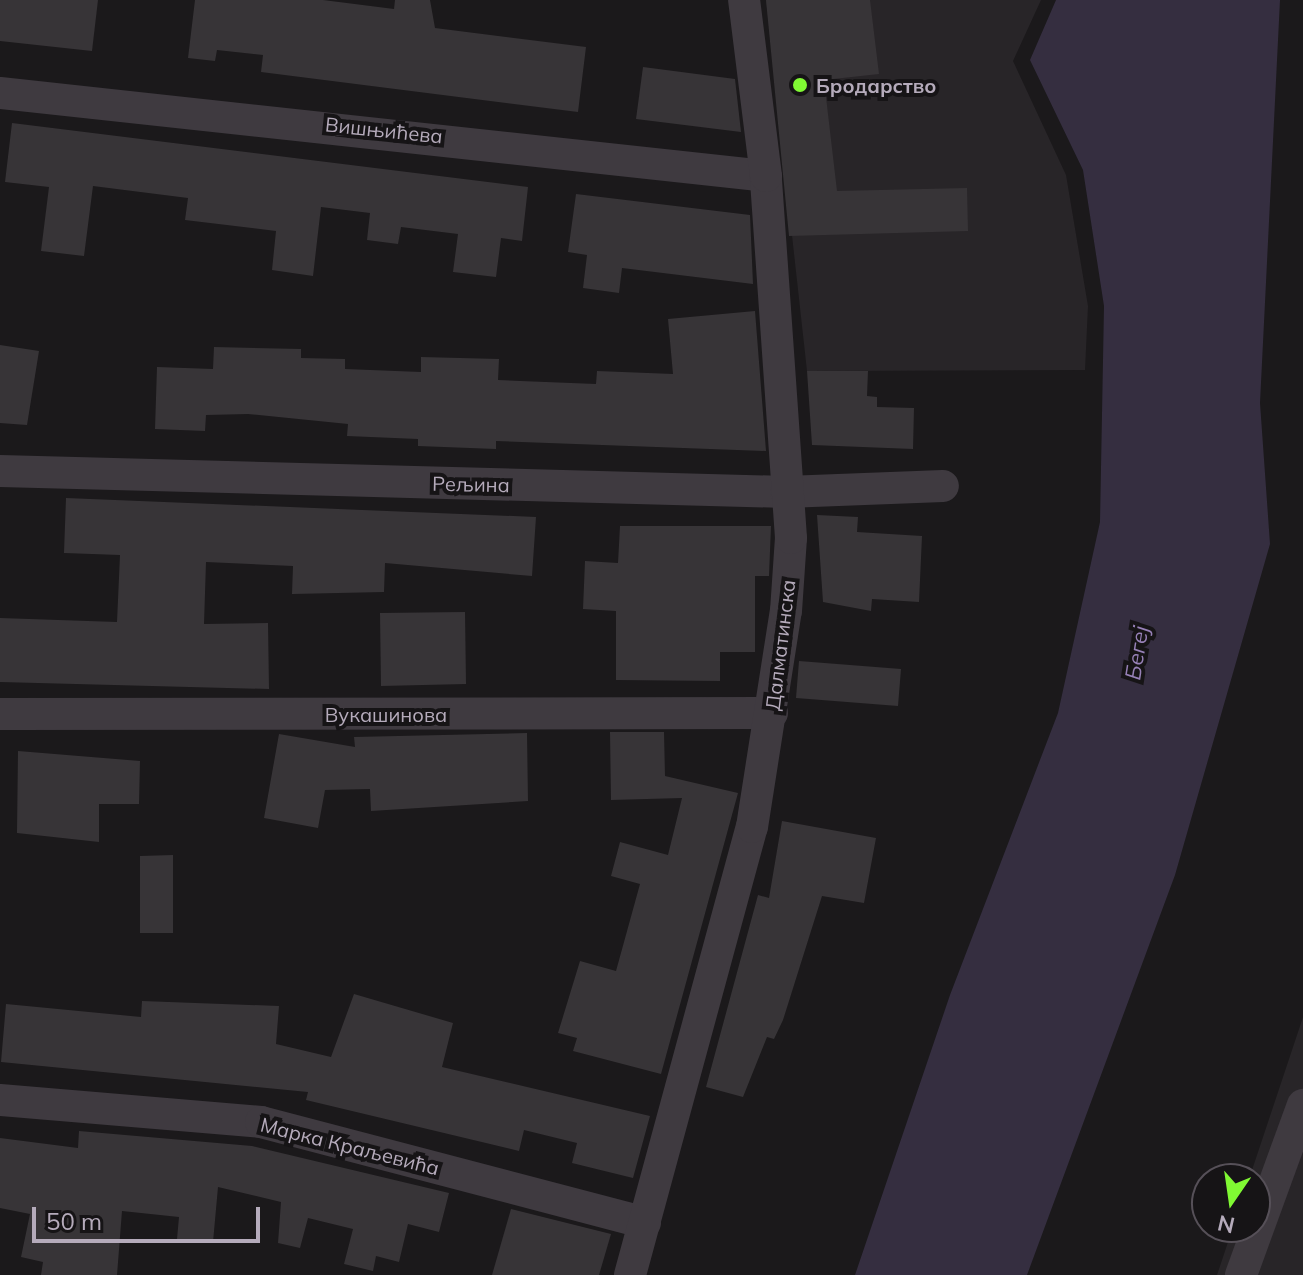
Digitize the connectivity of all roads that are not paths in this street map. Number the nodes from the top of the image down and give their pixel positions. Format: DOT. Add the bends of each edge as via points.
graph roads {
  1 [pos="744,0"];
  2 [pos="0,93"];
  3 [pos="766,176"];
  4 [pos="0,471"];
  5 [pos="943,486"];
  6 [pos="786,492"];
  7 [pos="772,713"];
  8 [pos="0,714"];
  9 [pos="0,1100"];
  10 [pos="1303,1105"];
  11 [pos="645,1223"];
  12 [pos="630,1275"];
  13 [pos="1241,1275"];
  1 -- 3 [label="street, Далматинска"];
  2 -- 3 [label="street, Вишњићева"];
  3 -- 6 [label="street, Далматинска"];
  4 -- 6 [label="street, Рељина"];
  5 -- 6 [label="street, Рељина"];
  6 -- 7 [label="street, Далматинска" via="791,538"];
  7 -- 8 [label="street, Вукашинова"];
  7 -- 11 [label="street, Далматинска" via="743,864"];
  9 -- 11 [label="street, Марка Краљевића" via="261,1122"];
  10 -- 13 [label="street"];
  11 -- 12 [label="street, Далматинска"];
}
